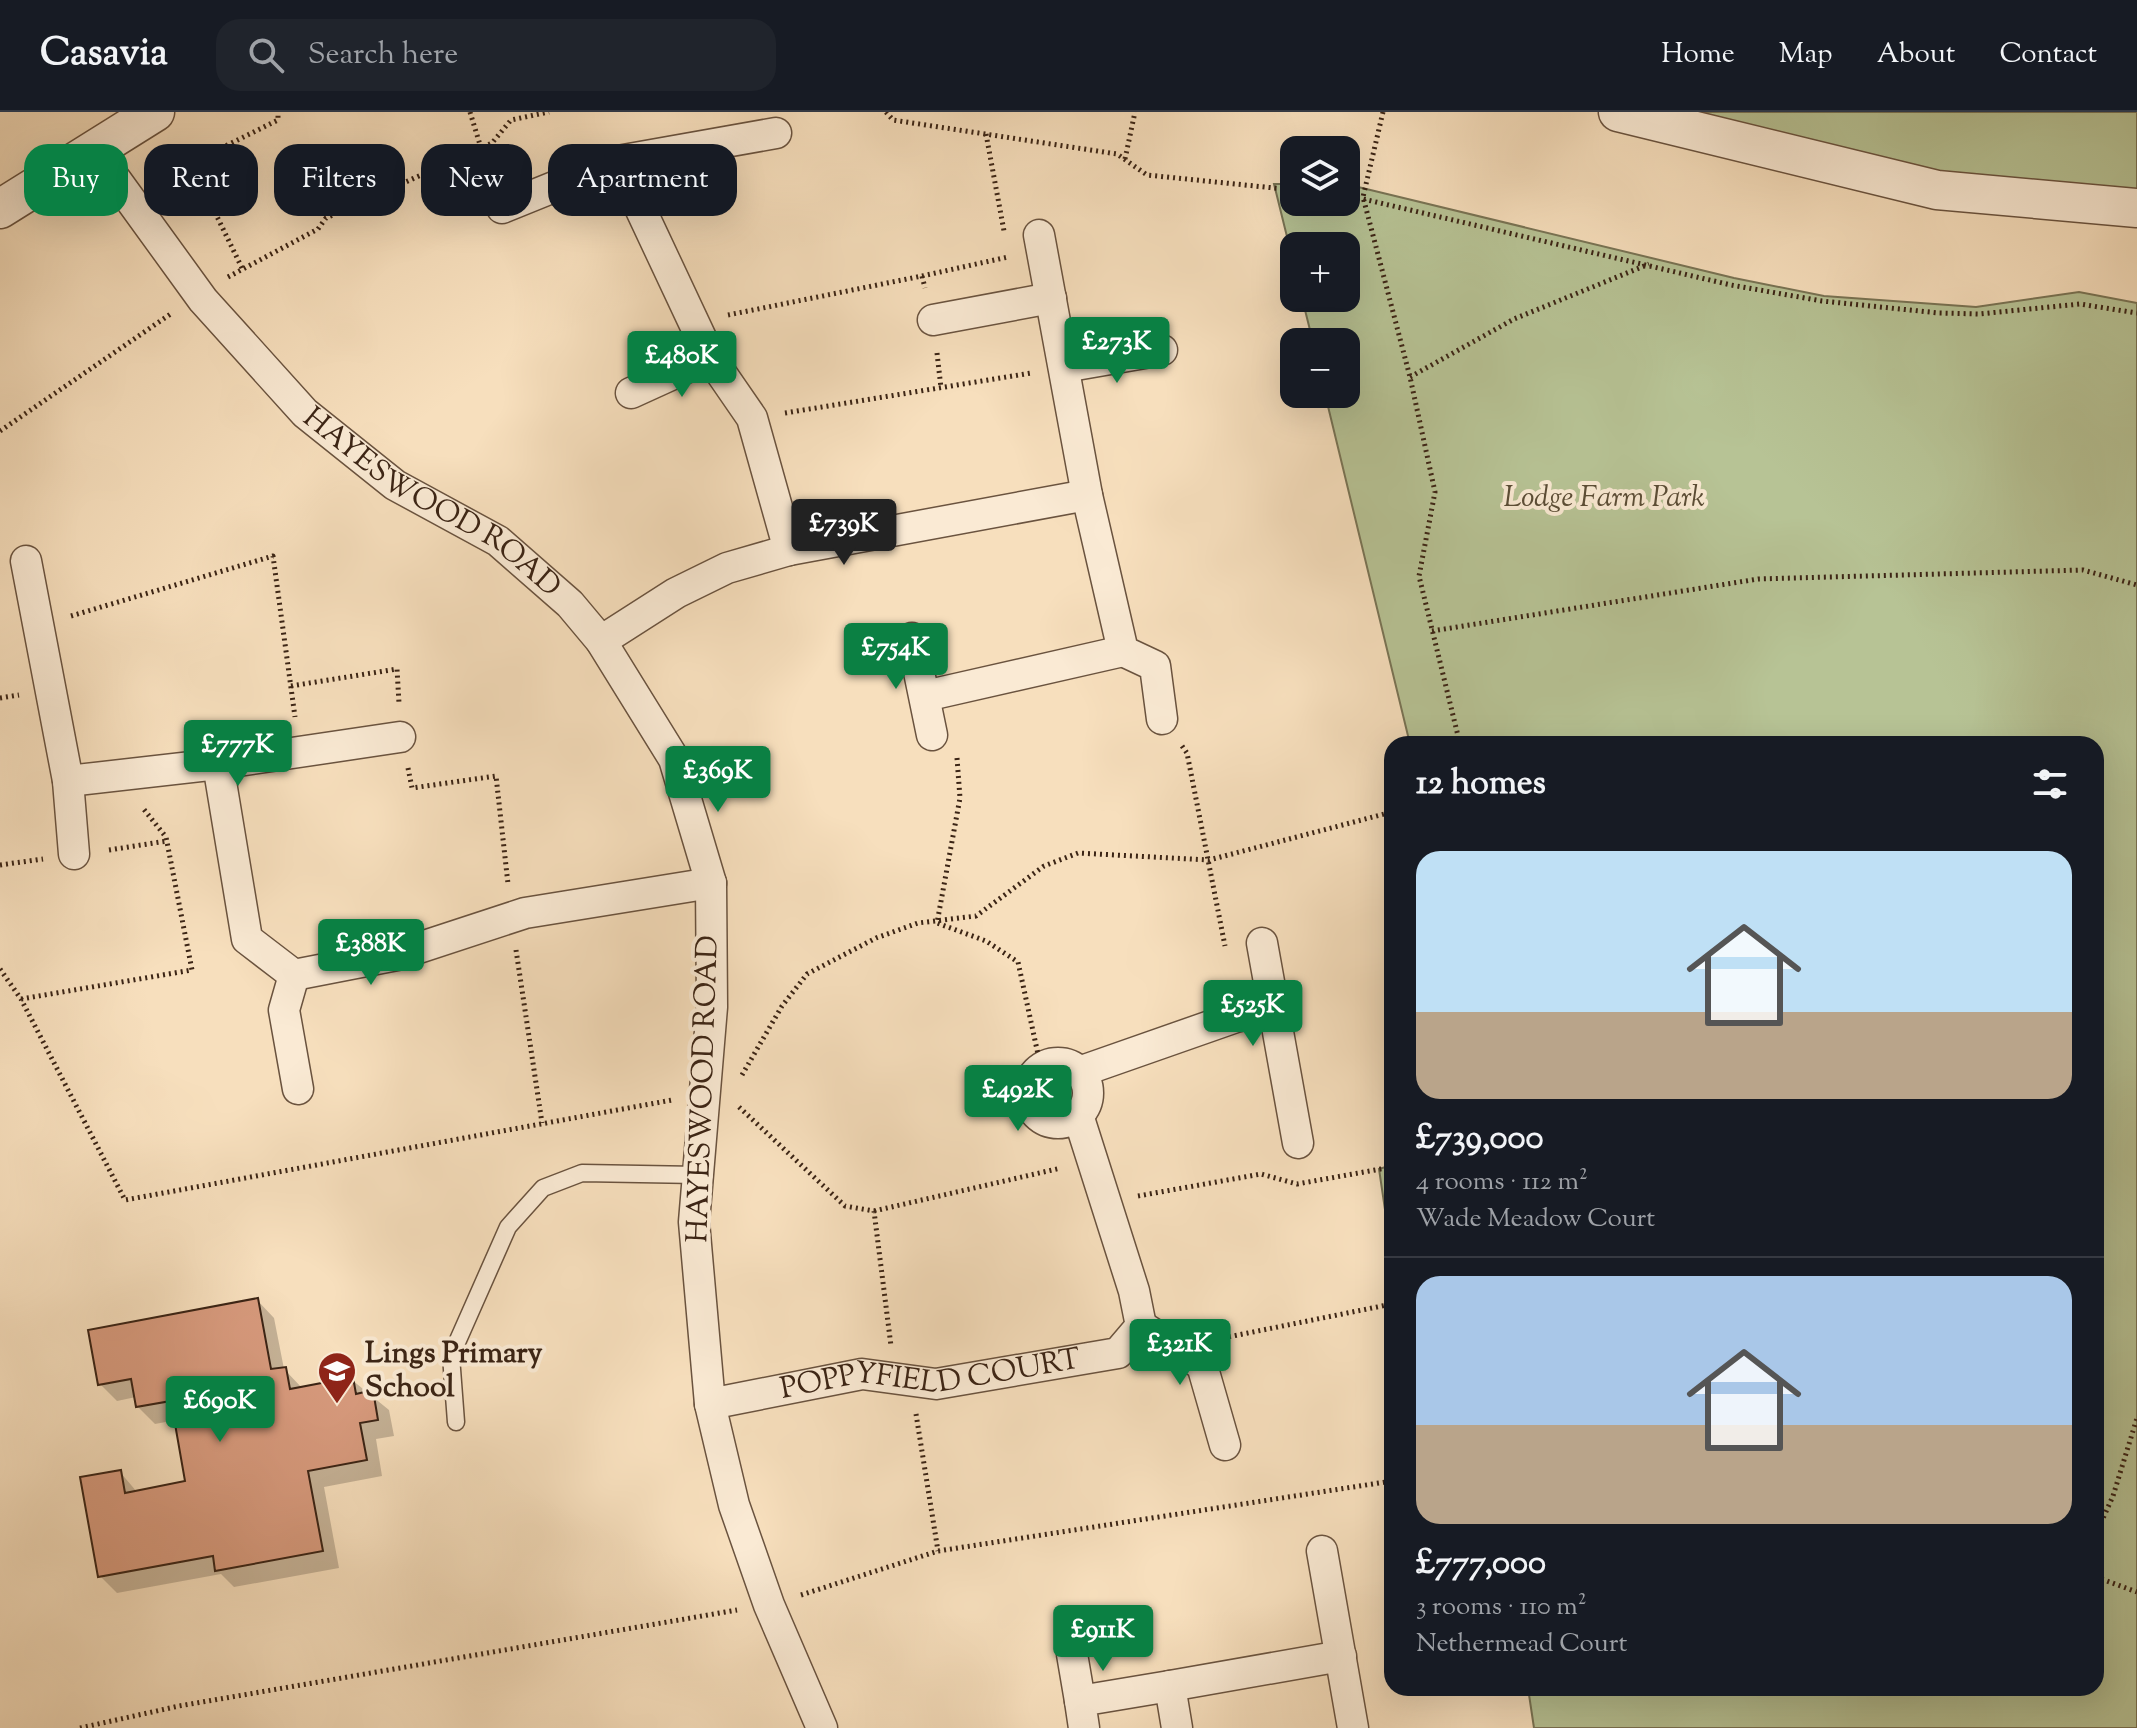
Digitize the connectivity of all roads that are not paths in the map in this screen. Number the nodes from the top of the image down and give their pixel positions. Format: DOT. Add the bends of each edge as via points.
graph roads {
  1 [pos="155,112"];
  2 [pos="1618,112"];
  3 [pos="776,133"];
  4 [pos="106,144"];
  5 [pos="714,144"];
  6 [pos="24,194"];
  7 [pos="128,197"];
  8 [pos="2137,208"];
  9 [pos="0,209"];
  10 [pos="644,216"];
  11 [pos="1039,235"];
  12 [pos="1051,298"];
  13 [pos="933,320"];
  14 [pos="1162,350"];
  15 [pos="710,357"];
  16 [pos="1064,367"];
  17 [pos="631,393"];
  18 [pos="1087,495"];
  19 [pos="789,550"];
  20 [pos="26,561"];
  21 [pos="912,638"];
  22 [pos="601,641"];
  23 [pos="1123,651"];
  24 [pos="925,696"];
  25 [pos="1162,719"];
  26 [pos="400,737"];
  27 [pos="944,743"];
  28 [pos="218,764"];
  29 [pos="68,781"];
  30 [pos="74,854"];
  31 [pos="711,883"];
  32 [pos="1262,943"];
  33 [pos="294,975"];
  34 [pos="1273,1008"];
  35 [pos="1079,1072"];
  36 [pos="298,1089"];
  37 [pos="1078,1115"];
  38 [pos="1298,1143"];
  39 [pos="698,1175"];
  40 [pos="1141,1326"];
  41 [pos="710,1404"];
  42 [pos="456,1422"];
  43 [pos="1225,1445"];
  44 [pos="1322,1551"];
  45 [pos="1072,1654"];
  46 [pos="1341,1656"];
  47 [pos="1170,1686"];
  48 [pos="1082,1714"];
  49 [pos="822,1728"];
  50 [pos="1177,1728"];
  51 [pos="1353,1728"];
  1 -- 4 [label="street"];
  2 -- 8 [label="street" via="1937,190"];
  3 -- 5 [label="street"];
  6 -- 9 [label="street"];
  7 -- 22 [label="street, HAYESWOOD ROAD" via="199,295 305,413 395,485 498,541 570,604"];
  10 -- 15 [label="street"];
  11 -- 12 [label="street"];
  12 -- 13 [label="street"];
  12 -- 16 [label="street"];
  14 -- 16 [label="street"];
  15 -- 17 [label="street"];
  15 -- 19 [label="street" via="752,418"];
  16 -- 18 [label="street"];
  18 -- 19 [label="street"];
  18 -- 23 [label="street"];
  19 -- 22 [label="street" via="727,568"];
  20 -- 29 [label="street"];
  21 -- 24 [label="street"];
  22 -- 31 [label="street, HAYESWOOD ROAD" via="674,759"];
  23 -- 24 [label="street"];
  23 -- 25 [label="street" via="1155,666"];
  24 -- 27 [label="street"];
  26 -- 28 [label="street"];
  28 -- 29 [label="street"];
  28 -- 33 [label="street" via="247,939"];
  29 -- 30 [label="street"];
  31 -- 33 [label="street" via="512,918 397,955"];
  31 -- 39 [label="street, HAYESWOOD ROAD" via="716,1096"];
  32 -- 34 [label="street"];
  33 -- 36 [label="street" via="284,1010"];
  34 -- 35 [label="street"];
  34 -- 38 [label="street"];
  35 -- 37 [label="street" via="1088,1097"];
  35 -- 37 [label="street" via="1061,1063 1041,1068 1028,1093 1035,1112 1055,1123"];
  37 -- 40 [label="street"];
  39 -- 41 [label="street, HAYESWOOD ROAD" via="694,1222"];
  39 -- 42 [label="lane" via="582,1173 543,1188 508,1227 451,1356"];
  40 -- 41 [label="street, POPPYFIELD COURT" via="1118,1353 936,1384 862,1374"];
  40 -- 43 [label="street" via="1202,1365"];
  41 -- 49 [label="street, HAYESWOOD ROAD" via="734,1505 769,1605"];
  44 -- 46 [label="street"];
  45 -- 48 [label="street"];
  46 -- 47 [label="street"];
  46 -- 51 [label="street"];
  47 -- 48 [label="street"];
  47 -- 50 [label="street"];
}
